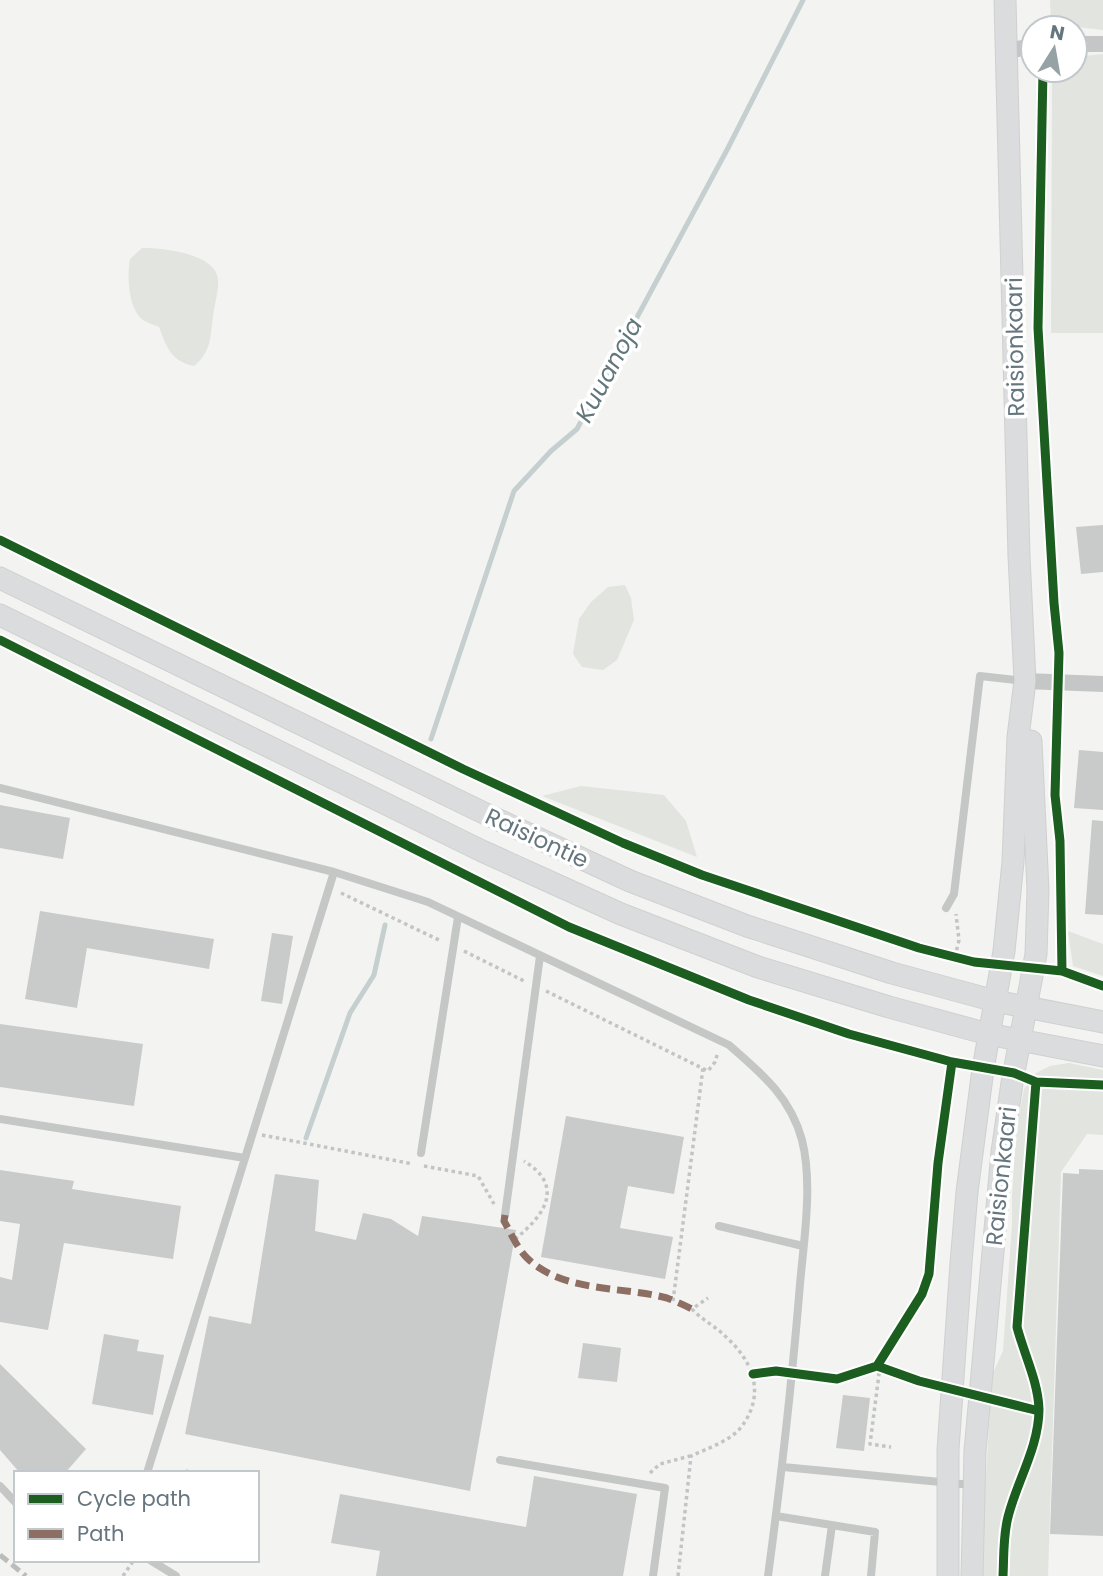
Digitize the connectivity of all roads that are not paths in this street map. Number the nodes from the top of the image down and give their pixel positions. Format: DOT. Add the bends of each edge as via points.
graph roads {
  1 [pos="1005,0"];
  2 [pos="1019,49"];
  3 [pos="1007,51"];
  4 [pos="0,578"];
  5 [pos="0,615"];
  6 [pos="1103,684"];
  7 [pos="1024,688"];
  8 [pos="0,788"];
  9 [pos="334,872"];
  10 [pos="946,908"];
  11 [pos="458,917"];
  12 [pos="540,956"];
  13 [pos="995,1001"];
  14 [pos="1027,1007"];
  15 [pos="1103,1022"];
  16 [pos="988,1034"];
  17 [pos="1020,1040"];
  18 [pos="1103,1056"];
  19 [pos="0,1119"];
  20 [pos="421,1153"];
  21 [pos="245,1158"];
  22 [pos="501,1212"];
  23 [pos="719,1226"];
  24 [pos="803,1246"];
  25 [pos="500,1460"];
  26 [pos="783,1467"];
  27 [pos="148,1471"];
  28 [pos="947,1483"];
  29 [pos="0,1486"];
  30 [pos="975,1486"];
  31 [pos="14,1501"];
  32 [pos="776,1516"];
  33 [pos="832,1525"];
  34 [pos="153,1562"];
  35 [pos="176,1576"];
  36 [pos="653,1576"];
  37 [pos="768,1576"];
  38 [pos="825,1576"];
  39 [pos="871,1576"];
  40 [pos="948,1576"];
  41 [pos="972,1576"];
  1 -- 3 [label="main road, Raisionkaari"];
  2 -- 3 [label="street"];
  3 -- 7 [label="main road, Raisionkaari"];
  4 -- 13 [label="main road, Raisiontie" via="630,881 760,930"];
  5 -- 16 [label="main road, Raisiontie" via="621,914 758,967"];
  6 -- 7 [label="street"];
  7 -- 10 [label="lane" via="980,676 954,894"];
  7 -- 13 [label="main road, Raisionkaari" via="1013,862"];
  7 -- 14 [label="main road, Raisionkaari" via="1038,890 1036,954"];
  8 -- 9 [label="lane"];
  9 -- 11 [label="lane" via="428,902"];
  9 -- 21 [label="lane"];
  11 -- 12 [label="lane"];
  11 -- 20 [label="lane"];
  12 -- 22 [label="lane"];
  12 -- 24 [label="lane" via="729,1045 764,1074 786,1101 802,1140 807,1189"];
  13 -- 14 [label="main road, Raisiontie"];
  13 -- 16 [label="main road, Raisionkaari"];
  14 -- 15 [label="main road, Raisiontie"];
  14 -- 17 [label="main road, Raisionkaari"];
  16 -- 17 [label="main road, Raisiontie"];
  16 -- 28 [label="main road, Raisionkaari" via="967,1192"];
  17 -- 18 [label="main road, Raisiontie"];
  17 -- 30 [label="main road, Raisionkaari" via="1002,1152"];
  19 -- 21 [label="lane"];
  21 -- 27 [label="lane"];
  23 -- 24 [label="lane"];
  24 -- 26 [label="lane"];
  25 -- 36 [label="lane" via="665,1488"];
  26 -- 28 [label="lane"];
  26 -- 32 [label="lane"];
  28 -- 30 [label="lane"];
  28 -- 40 [label="main road, Raisionkaari"];
  29 -- 31 [label="lane"];
  30 -- 41 [label="main road, Raisionkaari"];
  32 -- 33 [label="lane"];
  32 -- 37 [label="lane"];
  33 -- 38 [label="lane"];
  33 -- 39 [label="lane" via="875,1532"];
  34 -- 35 [label="lane"];
}
